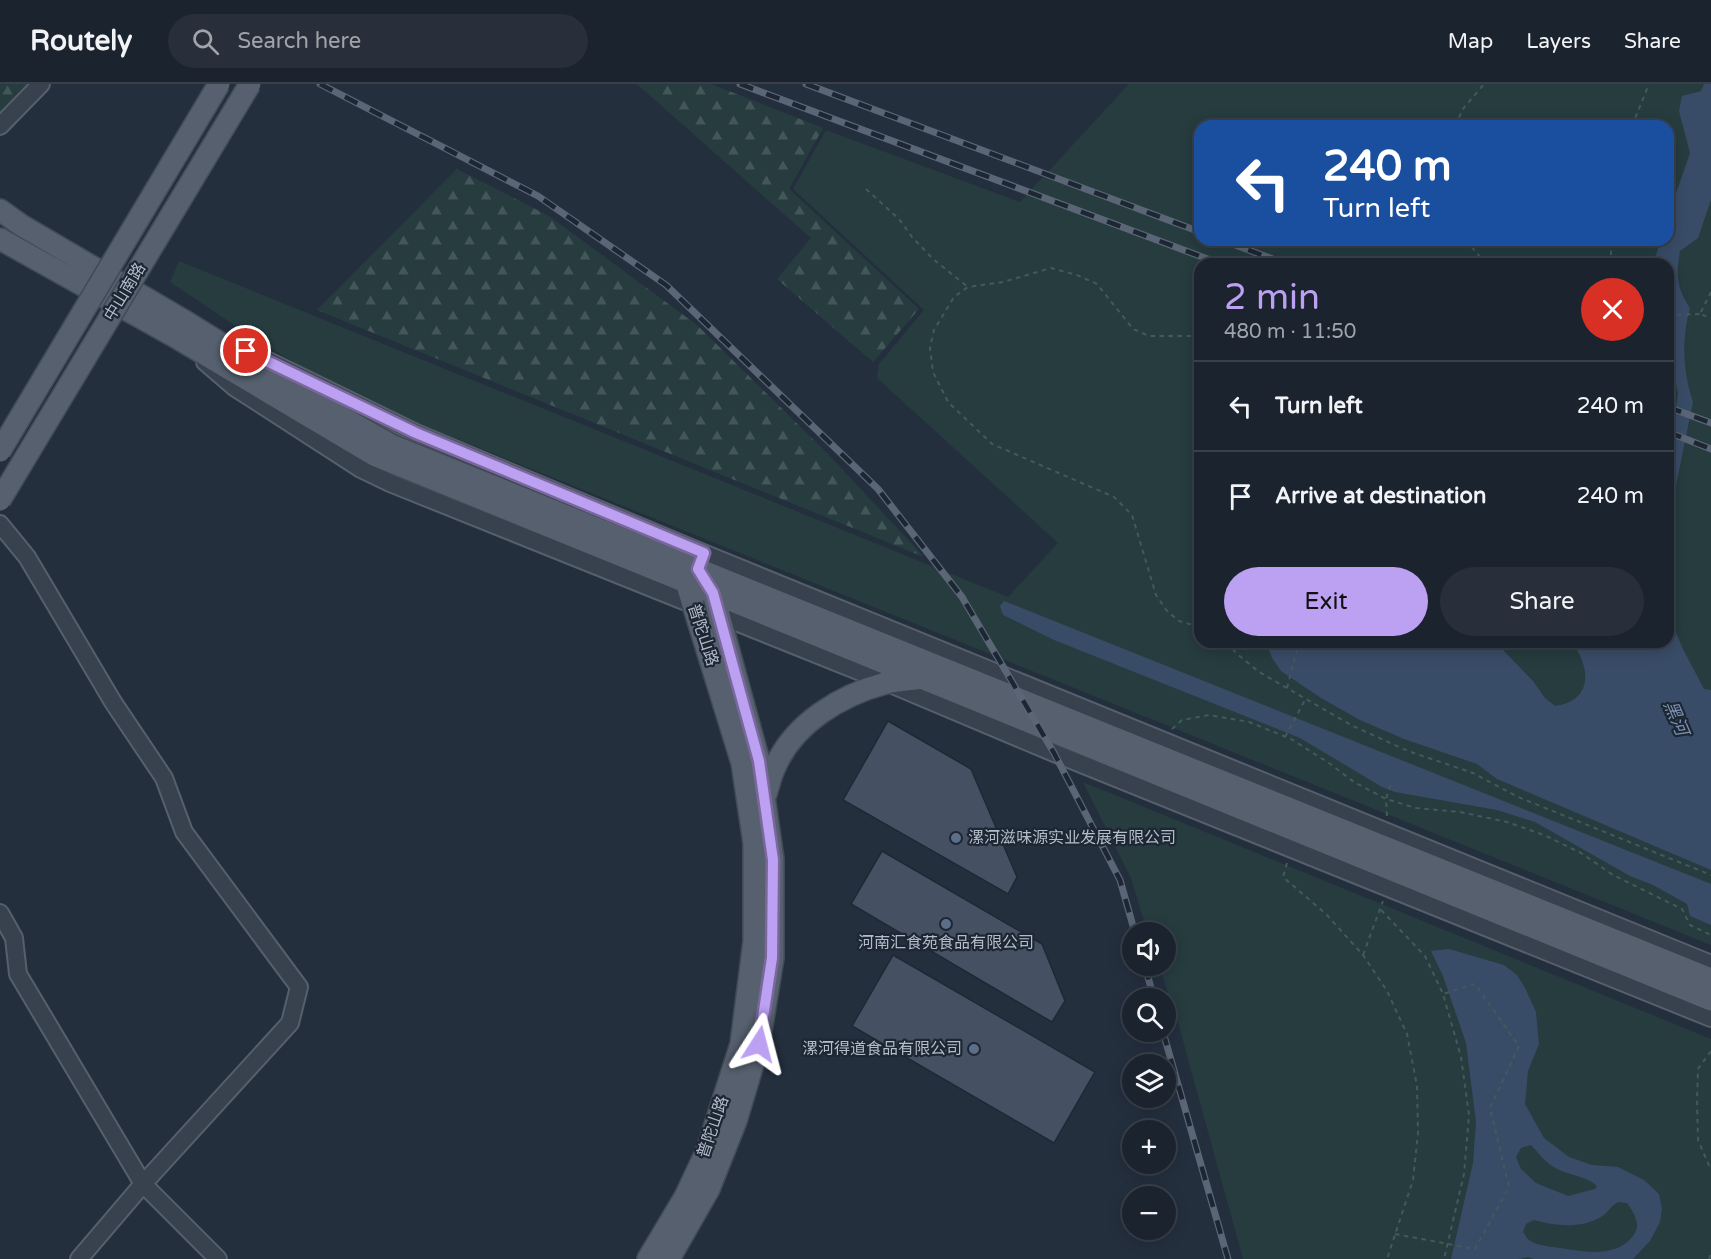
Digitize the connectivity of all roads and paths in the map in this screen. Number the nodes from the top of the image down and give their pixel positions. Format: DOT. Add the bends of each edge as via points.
graph roads {
  1 [pos="41,84"];
  2 [pos="219,84"];
  3 [pos="250,84"];
  4 [pos="1484,84"];
  5 [pos="1649,84"];
  6 [pos="1458,120"];
  7 [pos="1634,120"];
  8 [pos="0,126"];
  9 [pos="866,189"];
  10 [pos="0,210"];
  11 [pos="0,239"];
  12 [pos="1471,246"];
  13 [pos="1481,258"];
  14 [pos="968,287"];
  15 [pos="1711,292"];
  16 [pos="1700,314"];
  17 [pos="1674,315"];
  18 [pos="1711,318"];
  19 [pos="177,328"];
  20 [pos="1194,334"];
  21 [pos="0,451"];
  22 [pos="0,500"];
  23 [pos="0,524"];
  24 [pos="696,568"];
  25 [pos="713,593"];
  26 [pos="693,606"];
  27 [pos="719,616"];
  28 [pos="1194,625"];
  29 [pos="1232,648"];
  30 [pos="1297,648"];
  31 [pos="923,678"];
  32 [pos="888,683"];
  33 [pos="1287,688"];
  34 [pos="1305,699"];
  35 [pos="1286,735"];
  36 [pos="1160,739"];
  37 [pos="1392,780"];
  38 [pos="1386,799"];
  39 [pos="765,800"];
  40 [pos="1389,832"];
  41 [pos="1292,849"];
  42 [pos="1711,875"];
  43 [pos="1381,909"];
  44 [pos="0,913"];
  45 [pos="1711,935"];
  46 [pos="1711,964"];
  47 [pos="1711,980"];
  48 [pos="1443,994"];
  49 [pos="1711,1000"];
  50 [pos="1711,1018"];
  51 [pos="1711,1051"];
  52 [pos="1711,1170"];
  53 [pos="143,1184"];
  54 [pos="1395,1234"];
  55 [pos="1448,1244"];
  56 [pos="1711,1254"];
  57 [pos="79,1259"];
  58 [pos="218,1259"];
  59 [pos="648,1259"];
  60 [pos="669,1259"];
  61 [pos="1388,1259"];
  62 [pos="1444,1259"];
  63 [pos="1709,1259"];
  1 -- 8 [label="street"];
  2 -- 21 [label="main road, 中山南路, bridge"];
  3 -- 22 [label="main road, 中山南路, bridge"];
  4 -- 6 [label="path"];
  5 -- 7 [label="path"];
  9 -- 14 [label="path" via="899,219 933,259"];
  10 -- 19 [label="main road"];
  11 -- 19 [label="main road"];
  12 -- 13 [label="path"];
  14 -- 20 [label="path" via="1051,268 1096,284 1133,329 1149,336"];
  14 -- 28 [label="path" via="954,297 934,330 930,348 933,372 948,402 992,444 1114,497 1132,516 1156,595 1179,621"];
  15 -- 16 [label="path"];
  16 -- 17 [label="path"];
  16 -- 18 [label="path"];
  19 -- 24 [label="main road" via="391,445"];
  19 -- 26 [label="street" via="234,387 361,469"];
  23 -- 53 [label="street" via="27,556 113,702 164,778 184,832 299,987 290,1023"];
  24 -- 25 [label="main road, 普陀山路"];
  24 -- 26 [label="main road, 普陀山路"];
  24 -- 36 [label="street"];
  24 -- 47 [label="main road"];
  25 -- 27 [label="main road, 普陀山路"];
  25 -- 31 [label="main road"];
  26 -- 27 [label="street"];
  26 -- 59 [label="main road, 普陀山路" via="742,763 754,843 754,940 741,1044 707,1150 685,1197"];
  27 -- 32 [label="street"];
  27 -- 39 [label="main road, 普陀山路" via="759,761"];
  29 -- 33 [label="path" via="1259,672"];
  30 -- 33 [label="path"];
  31 -- 32 [label="main road"];
  31 -- 49 [label="main road"];
  32 -- 39 [label="main road" via="826,709 797,732 775,766"];
  32 -- 41 [label="street"];
  33 -- 34 [label="path"];
  34 -- 35 [label="path"];
  34 -- 42 [label="path" via="1408,751 1473,772 1518,797"];
  35 -- 36 [label="path" via="1249,722 1209,715 1182,720"];
  35 -- 38 [label="path"];
  36 -- 40 [label="street"];
  37 -- 38 [label="path"];
  38 -- 40 [label="path"];
  38 -- 45 [label="path" via="1416,808 1507,822 1544,835 1682,909 1690,925"];
  39 -- 60 [label="main road, 普陀山路" via="773,860 772,958 759,1044 709,1189"];
  40 -- 46 [label="street"];
  41 -- 50 [label="street"];
  41 -- 54 [label="path" via="1283,877 1326,914 1363,955 1387,991 1407,1034 1417,1086 1418,1132 1413,1180"];
  43 -- 48 [label="path" via="1425,956"];
  44 -- 53 [label="street" via="14,938 18,974"];
  48 -- 55 [label="path" via="1461,1057 1469,1115 1464,1174"];
  48 -- 55 [label="path" via="1474,984 1519,1046 1490,1108 1509,1187 1475,1249"];
  51 -- 52 [label="path" via="1698,1069 1697,1101 1698,1140"];
  53 -- 57 [label="street"];
  53 -- 58 [label="street"];
  54 -- 55 [label="path"];
  54 -- 61 [label="path"];
  55 -- 62 [label="path"];
  56 -- 63 [label="path"];
}
